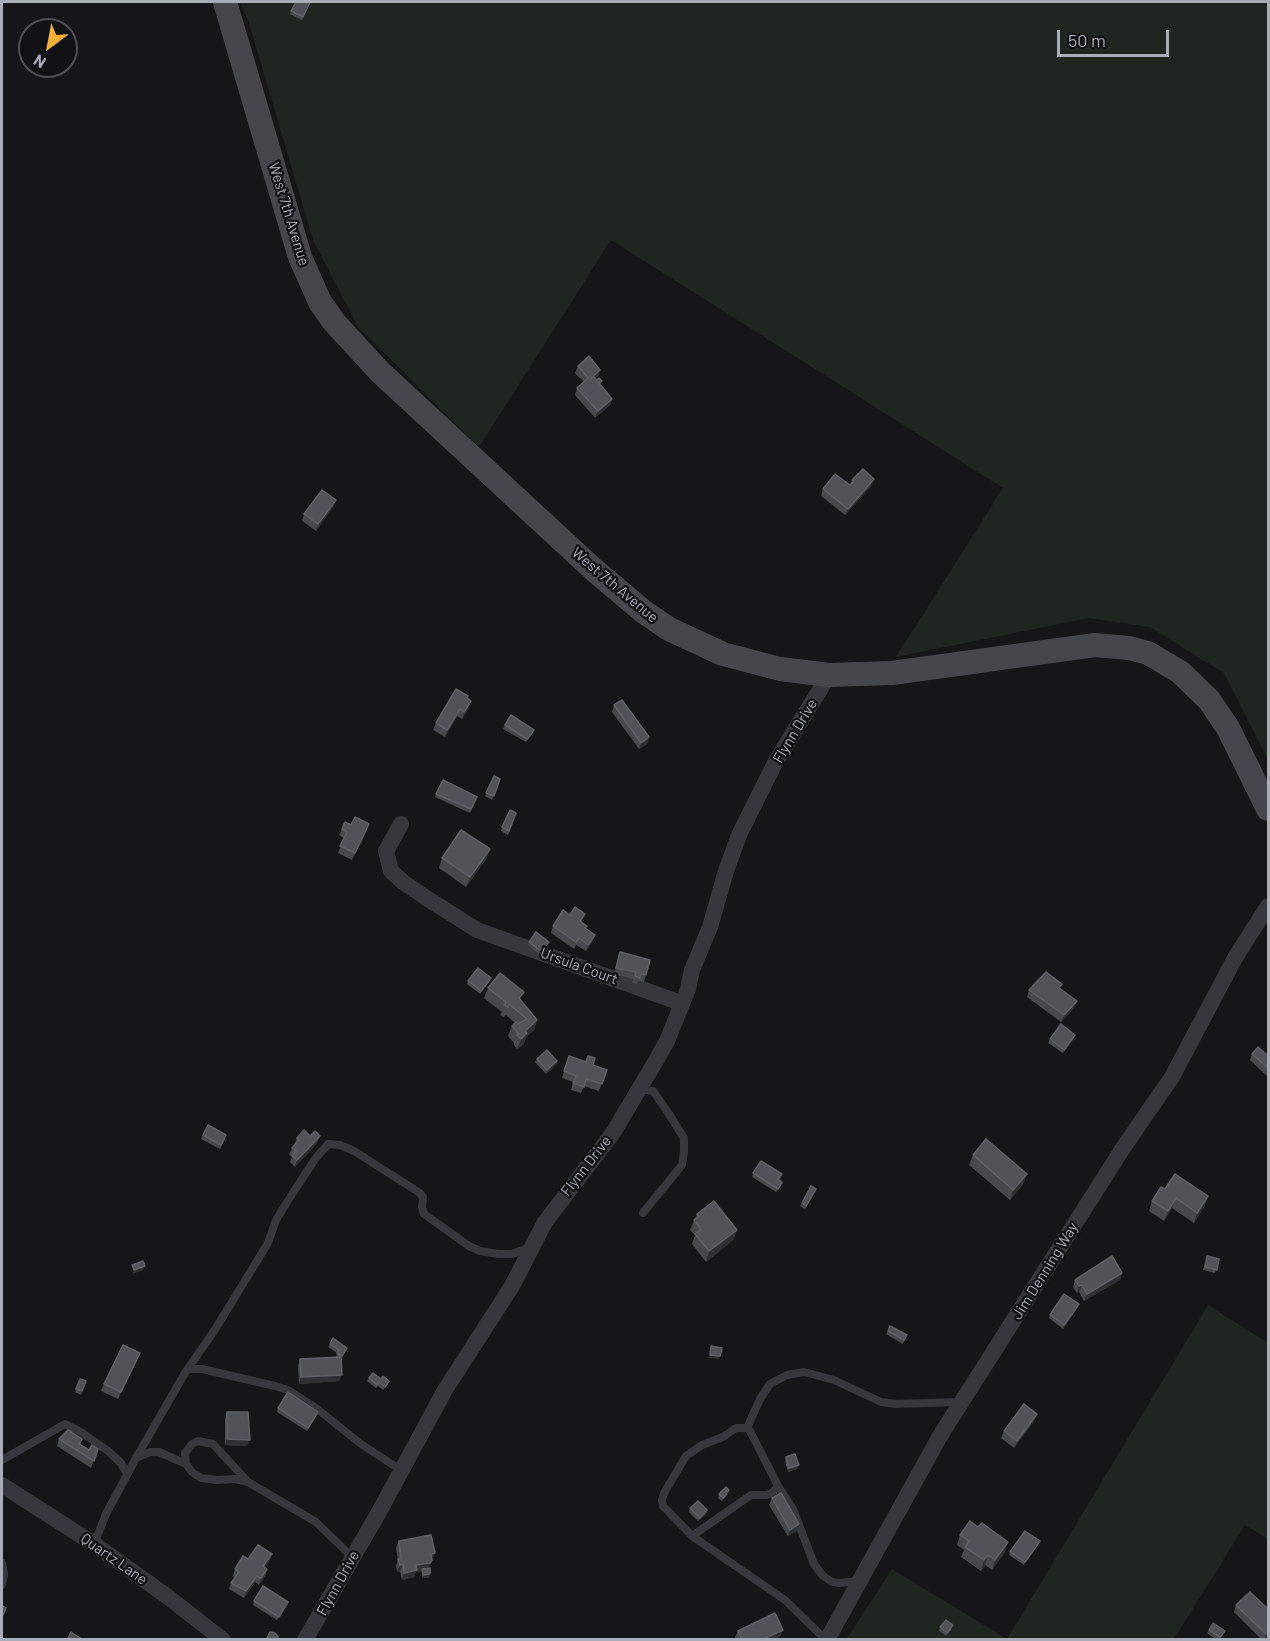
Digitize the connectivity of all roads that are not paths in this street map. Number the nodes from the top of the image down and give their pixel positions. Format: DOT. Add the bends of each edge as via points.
graph roads {
  1 [pos="219,2"];
  2 [pos="226,2"];
  3 [pos="829,675"];
  4 [pos="1269,809"];
  5 [pos="401,824"];
  6 [pos="1269,906"];
  7 [pos="681,1003"];
  8 [pos="640,1089"];
  9 [pos="643,1213"];
  10 [pos="532,1245"];
  11 [pos="189,1369"];
  12 [pos="961,1402"];
  13 [pos="747,1428"];
  14 [pos="136,1458"];
  15 [pos="2,1460"];
  16 [pos="186,1464"];
  17 [pos="402,1471"];
  18 [pos="127,1474"];
  19 [pos="248,1482"];
  20 [pos="2,1485"];
  21 [pos="778,1486"];
  22 [pos="692,1536"];
  23 [pos="94,1544"];
  24 [pos="352,1557"];
  25 [pos="2,1563"];
  26 [pos="860,1581"];
  27 [pos="2,1585"];
  28 [pos="223,1640"];
  29 [pos="305,1640"];
  30 [pos="827,1640"];
  1 -- 2 [label="lane"];
  2 -- 3 [label="main road, West 7th Avenue" via="300,257 320,302 354,345 644,612 669,629 723,654 780,669"];
  3 -- 4 [label="main road, West 7th Avenue" via="891,673 1095,645 1148,653 1180,672 1209,700 1228,728"];
  3 -- 7 [label="street, Flynn Drive" via="776,761 744,824"];
  5 -- 7 [label="street, Ursula Court" via="386,851 391,871 428,899 477,930"];
  6 -- 12 [label="street, Jim Denning Way" via="1235,958 1172,1077"];
  7 -- 8 [label="street, Flynn Drive" via="667,1041"];
  8 -- 9 [label="lane" via="653,1091 684,1138 682,1164"];
  8 -- 10 [label="street, Flynn Drive" via="613,1133 550,1213"];
  10 -- 11 [label="lane" via="512,1254 469,1246 424,1214 420,1193 354,1151 340,1144 328,1144 276,1220 268,1243"];
  10 -- 17 [label="street, Flynn Drive" via="512,1286 445,1390"];
  11 -- 14 [label="lane"];
  11 -- 17 [label="lane" via="288,1390"];
  12 -- 13 [label="lane" via="881,1402 834,1380 804,1372 770,1384"];
  12 -- 26 [label="street, Jim Denning Way"];
  13 -- 21 [label="lane"];
  13 -- 22 [label="lane" via="736,1428 686,1456 664,1493 663,1506"];
  14 -- 16 [label="lane" via="159,1452"];
  14 -- 18 [label="lane"];
  15 -- 18 [label="lane" via="65,1424 108,1451"];
  16 -- 19 [label="lane" via="201,1478"];
  16 -- 19 [label="lane" via="186,1453 192,1444 204,1441 213,1444"];
  17 -- 24 [label="street, Flynn Drive"];
  18 -- 23 [label="lane"];
  19 -- 24 [label="lane" via="316,1522"];
  20 -- 23 [label="street, Quartz Lane"];
  21 -- 22 [label="lane" via="767,1495 751,1495"];
  21 -- 26 [label="lane" via="793,1509 814,1564 823,1576 839,1584"];
  22 -- 30 [label="lane" via="785,1600"];
  23 -- 28 [label="street, Quartz Lane"];
  24 -- 29 [label="street, Flynn Drive"];
  25 -- 27 [label="lane"];
  26 -- 30 [label="street, Jim Denning Way"];
}
